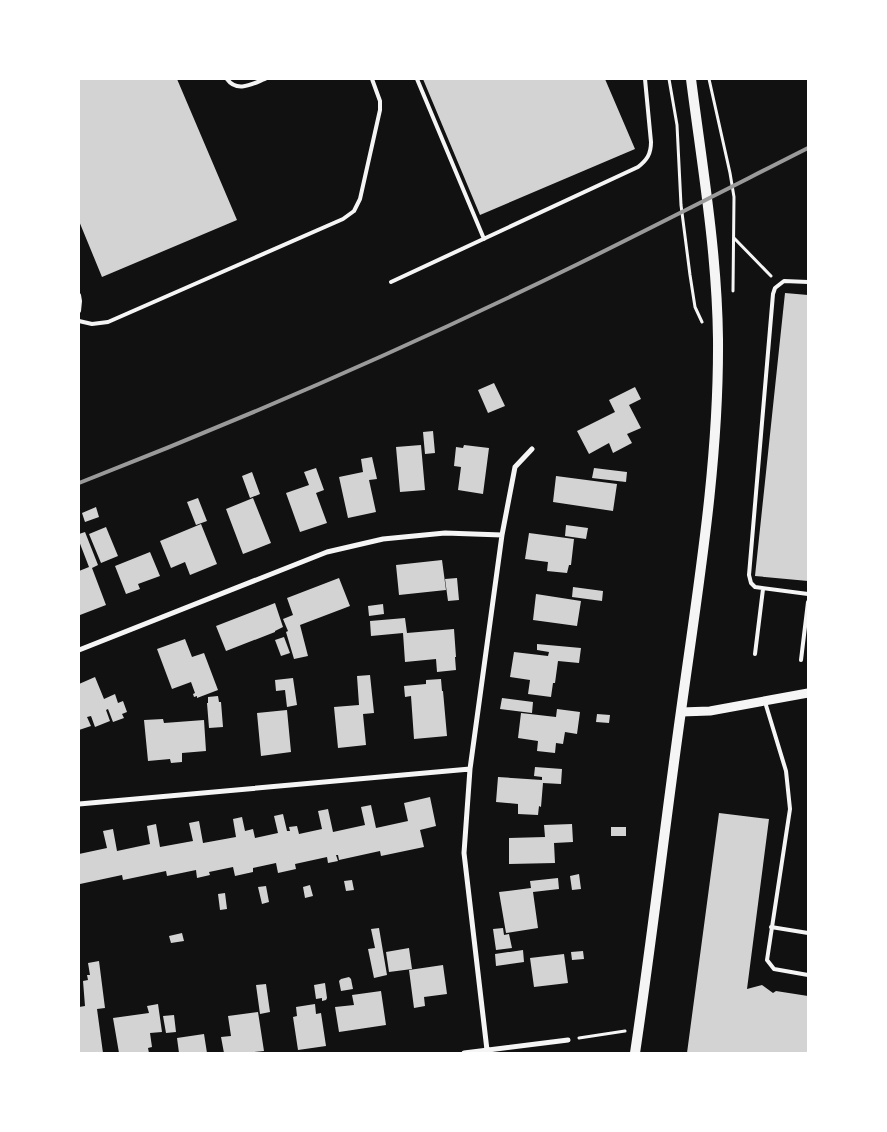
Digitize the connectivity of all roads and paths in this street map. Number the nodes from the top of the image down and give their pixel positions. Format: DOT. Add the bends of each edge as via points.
graph roads {
  1 [pos="227,79"];
  2 [pos="265,79"];
  3 [pos="372,79"];
  4 [pos="417,79"];
  5 [pos="644,79"];
  6 [pos="669,79"];
  7 [pos="686,79"];
  8 [pos="691,79"];
  9 [pos="709,79"];
  10 [pos="696,114"];
  11 [pos="734,237"];
  12 [pos="484,240"];
  13 [pos="391,282"];
  14 [pos="808,282"];
  15 [pos="779,284"];
  16 [pos="79,295"];
  17 [pos="733,296"];
  18 [pos="79,311"];
  19 [pos="79,321"];
  20 [pos="718,338"];
  21 [pos="532,449"];
  22 [pos="502,534"];
  23 [pos="763,589"];
  24 [pos="808,594"];
  25 [pos="808,602"];
  26 [pos="79,650"];
  27 [pos="755,654"];
  28 [pos="801,660"];
  29 [pos="808,693"];
  30 [pos="765,702"];
  31 [pos="681,712"];
  32 [pos="470,770"];
  33 [pos="79,804"];
  34 [pos="771,928"];
  35 [pos="808,933"];
  36 [pos="808,975"];
  37 [pos="639,1028"];
  38 [pos="568,1040"];
  39 [pos="487,1050"];
  40 [pos="464,1053"];
  41 [pos="635,1053"];
  1 -- 2 [label="lane" via="240,87"];
  3 -- 19 [label="lane" via="380,110 360,199 354,211 343,220 108,322 92,324"];
  4 -- 12 [label="lane"];
  5 -- 12 [label="lane" via="651,142 646,161"];
  6 -- 20 [label="path" via="694,307 701,321"];
  7 -- 10 [label="main road"];
  8 -- 10 [label="main road"];
  9 -- 11 [label="path" via="734,197"];
  10 -- 20 [label="main road" via="714,263"];
  11 -- 15 [label="path"];
  11 -- 17 [label="path"];
  12 -- 13 [label="lane"];
  14 -- 15 [label="lane" via="790,280"];
  15 -- 23 [label="lane" via="773,294 749,576 752,585"];
  16 -- 18 [label="lane"];
  20 -- 31 [label="main road" via="714,443 706,530"];
  21 -- 22 [label="street" via="515,467"];
  22 -- 26 [label="street" via="445,533 382,539 327,552"];
  22 -- 32 [label="street"];
  23 -- 24 [label="lane"];
  23 -- 27 [label="lane"];
  25 -- 28 [label="lane"];
  29 -- 30 [label="street"];
  30 -- 31 [label="street"];
  30 -- 34 [label="lane" via="786,771 790,809"];
  31 -- 37 [label="main road"];
  32 -- 33 [label="street"];
  32 -- 39 [label="street" via="464,854"];
  34 -- 35 [label="lane"];
  34 -- 36 [label="lane" via="767,954 770,966 780,971"];
  37 -- 38 [label="path"];
  37 -- 41 [label="main road"];
  38 -- 39 [label="street"];
  39 -- 40 [label="street"];
}
